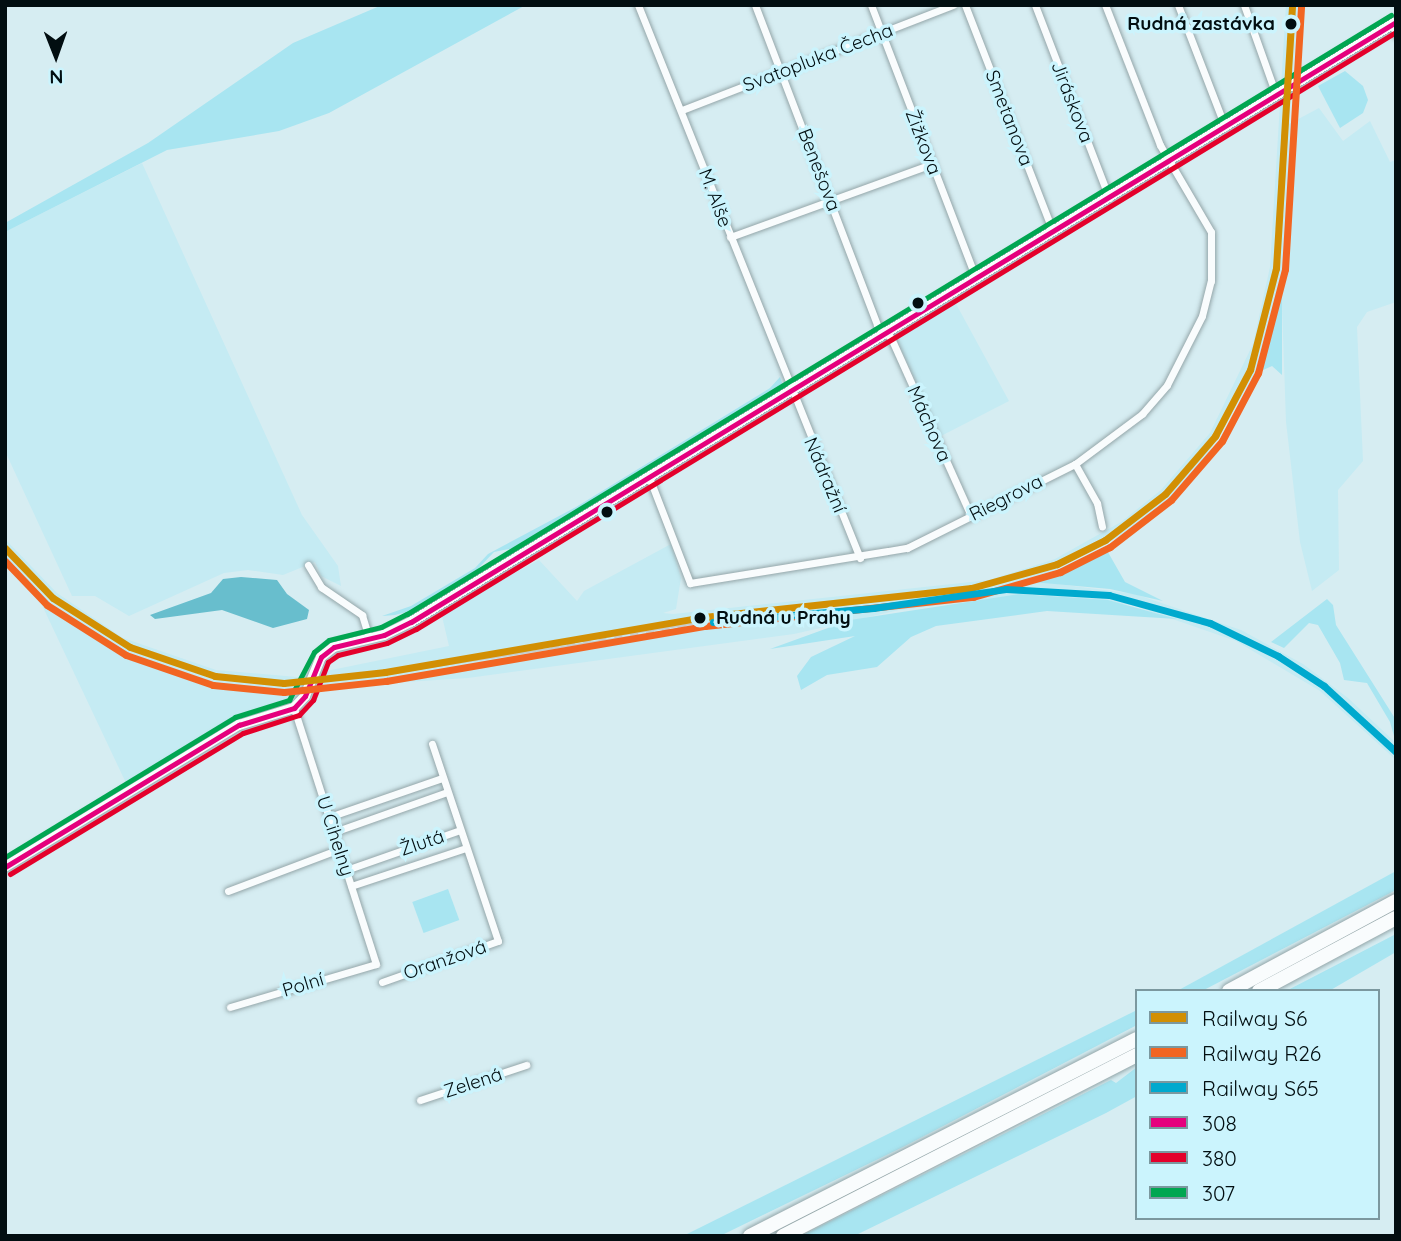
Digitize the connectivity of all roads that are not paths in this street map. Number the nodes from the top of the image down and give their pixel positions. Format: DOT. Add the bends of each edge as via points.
graph roads {
  1 [pos="638,5"];
  2 [pos="755,5"];
  3 [pos="871,5"];
  4 [pos="953,5"];
  5 [pos="965,5"];
  6 [pos="1035,5"];
  7 [pos="1105,5"];
  8 [pos="1178,5"];
  9 [pos="1244,5"];
  10 [pos="1395,27"];
  11 [pos="881,34"];
  12 [pos="780,71"];
  13 [pos="1276,95"];
  14 [pos="682,110"];
  15 [pos="1224,127"];
  16 [pos="1169,160"];
  17 [pos="932,164"];
  18 [pos="1109,198"];
  19 [pos="831,201"];
  20 [pos="1053,232"];
  21 [pos="730,237"];
  22 [pos="976,279"];
  23 [pos="886,333"];
  24 [pos="790,392"];
  25 [pos="1075,464"];
  26 [pos="649,477"];
  27 [pos="971,516"];
  28 [pos="1102,526"];
  29 [pos="860,558"];
  30 [pos="309,565"];
  31 [pos="369,638"];
  32 [pos="294,708"];
  33 [pos="432,744"];
  34 [pos="442,778"];
  35 [pos="447,792"];
  36 [pos="329,817"];
  37 [pos="460,830"];
  38 [pos="334,832"];
  39 [pos="466,848"];
  40 [pos="339,849"];
  41 [pos="5,867"];
  42 [pos="346,870"];
  43 [pos="351,886"];
  44 [pos="228,891"];
  45 [pos="1396,901"];
  46 [pos="1396,918"];
  47 [pos="376,964"];
  48 [pos="382,982"];
  49 [pos="1233,989"];
  50 [pos="1263,989"];
  51 [pos="230,1007"];
  52 [pos="1135,1040"];
  53 [pos="1135,1056"];
  54 [pos="526,1065"];
  55 [pos="420,1100"];
  56 [pos="750,1236"];
  57 [pos="783,1236"];
  1 -- 14 [label="street, M. Alše"];
  2 -- 12 [label="street, Benešova"];
  3 -- 11 [label="street, Žižkova"];
  4 -- 11 [label="street, Svatopluka Čecha"];
  5 -- 20 [label="street, Smetanova"];
  6 -- 18 [label="street, Jiráskova"];
  7 -- 16 [label="street, Riegrova"];
  8 -- 15 [label="street"];
  9 -- 13 [label="street"];
  10 -- 13 [label="main road"];
  11 -- 12 [label="street, Svatopluka Čecha"];
  11 -- 17 [label="street, Žižkova"];
  12 -- 14 [label="street, Svatopluka Čecha"];
  12 -- 19 [label="street, Benešova"];
  13 -- 15 [label="main road"];
  14 -- 21 [label="street, M. Alše"];
  15 -- 16 [label="main road"];
  16 -- 18 [label="main road"];
  16 -- 25 [label="street, Riegrova" via="1211,232 1211,281 1202,316 1167,385 1142,414"];
  17 -- 19 [label="street"];
  17 -- 22 [label="street, Žižkova"];
  18 -- 20 [label="main road"];
  19 -- 21 [label="street"];
  19 -- 23 [label="street, Benešova" via="877,325"];
  20 -- 22 [label="main road"];
  21 -- 24 [label="street, M. Alše"];
  22 -- 23 [label="main road"];
  23 -- 24 [label="main road"];
  23 -- 27 [label="street, Máchova"];
  24 -- 26 [label="main road"];
  24 -- 29 [label="street, Nádražní"];
  25 -- 27 [label="street, Riegrova"];
  25 -- 28 [label="street" via="1097,503"];
  26 -- 29 [label="street, Riegrova" via="690,583"];
  26 -- 31 [label="main road" via="411,622"];
  27 -- 29 [label="street, Riegrova" via="907,548"];
  30 -- 31 [label="street" via="321,587 362,615"];
  31 -- 32 [label="main road" via="334,647 321,657 305,696"];
  32 -- 36 [label="street, U Cihelny"];
  32 -- 41 [label="main road" via="239,725"];
  33 -- 34 [label="street, Žlutá"];
  34 -- 35 [label="street, Žlutá"];
  34 -- 36 [label="street"];
  35 -- 37 [label="street, Žlutá"];
  35 -- 38 [label="street, Žlutá"];
  36 -- 38 [label="street, U Cihelny"];
  37 -- 39 [label="street"];
  37 -- 42 [label="street, Žlutá"];
  38 -- 40 [label="street, U Cihelny"];
  39 -- 43 [label="street"];
  39 -- 48 [label="street, Oranžová" via="498,941"];
  40 -- 42 [label="street, U Cihelny"];
  40 -- 44 [label="street"];
  42 -- 43 [label="street, U Cihelny"];
  43 -- 47 [label="street, U Cihelny"];
  45 -- 49 [label="highway"];
  46 -- 50 [label="highway"];
  47 -- 51 [label="street, Polní"];
  52 -- 56 [label="highway"];
  53 -- 57 [label="highway"];
  54 -- 55 [label="street, Zelená"];
}
